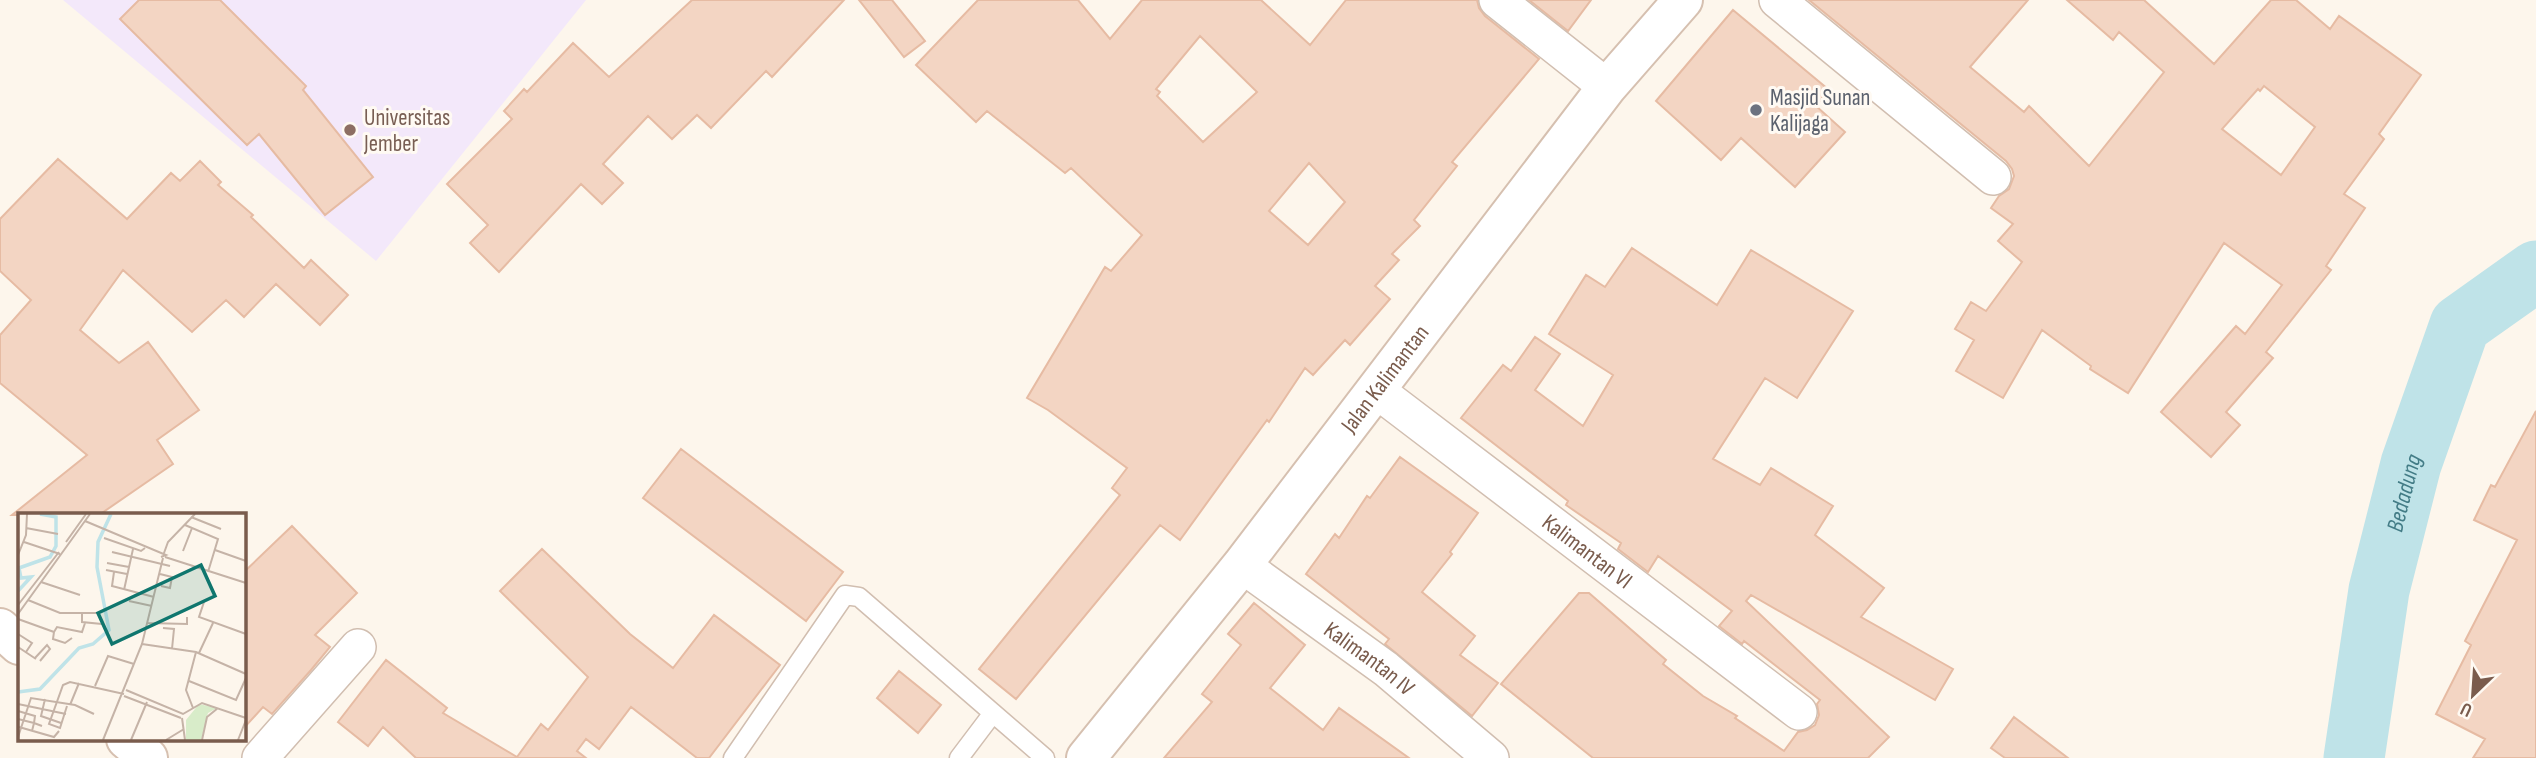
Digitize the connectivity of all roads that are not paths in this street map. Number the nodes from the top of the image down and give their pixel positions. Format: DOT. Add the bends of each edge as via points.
graph roads {
  1 [pos="1497,0"];
  2 [pos="1683,0"];
  3 [pos="1777,0"];
  4 [pos="1607,87"];
  5 [pos="1993,177"];
  6 [pos="1376,390"];
  7 [pos="1242,565"];
  8 [pos="0,628"];
  9 [pos="18,644"];
  10 [pos="358,647"];
  11 [pos="1799,712"];
  12 [pos="993,713"];
  13 [pos="126,740"];
  14 [pos="148,758"];
  15 [pos="260,758"];
  16 [pos="733,758"];
  17 [pos="959,758"];
  18 [pos="1045,758"];
  19 [pos="1086,758"];
  20 [pos="1491,758"];
  1 -- 4 [label="street"];
  2 -- 4 [label="main road, Jalan Kalimantan"];
  3 -- 5 [label="street"];
  4 -- 6 [label="main road, Jalan Kalimantan"];
  6 -- 7 [label="main road, Jalan Kalimantan"];
  6 -- 11 [label="street, Kalimantan VI"];
  7 -- 19 [label="main road, Jalan Kalimantan"];
  7 -- 20 [label="street, Kalimantan IV" via="1386,669"];
  8 -- 9 [label="main road"];
  10 -- 15 [label="street"];
  12 -- 16 [label="lane" via="859,597 845,596"];
  12 -- 17 [label="lane"];
  12 -- 18 [label="lane"];
  13 -- 14 [label="main road"];
}
